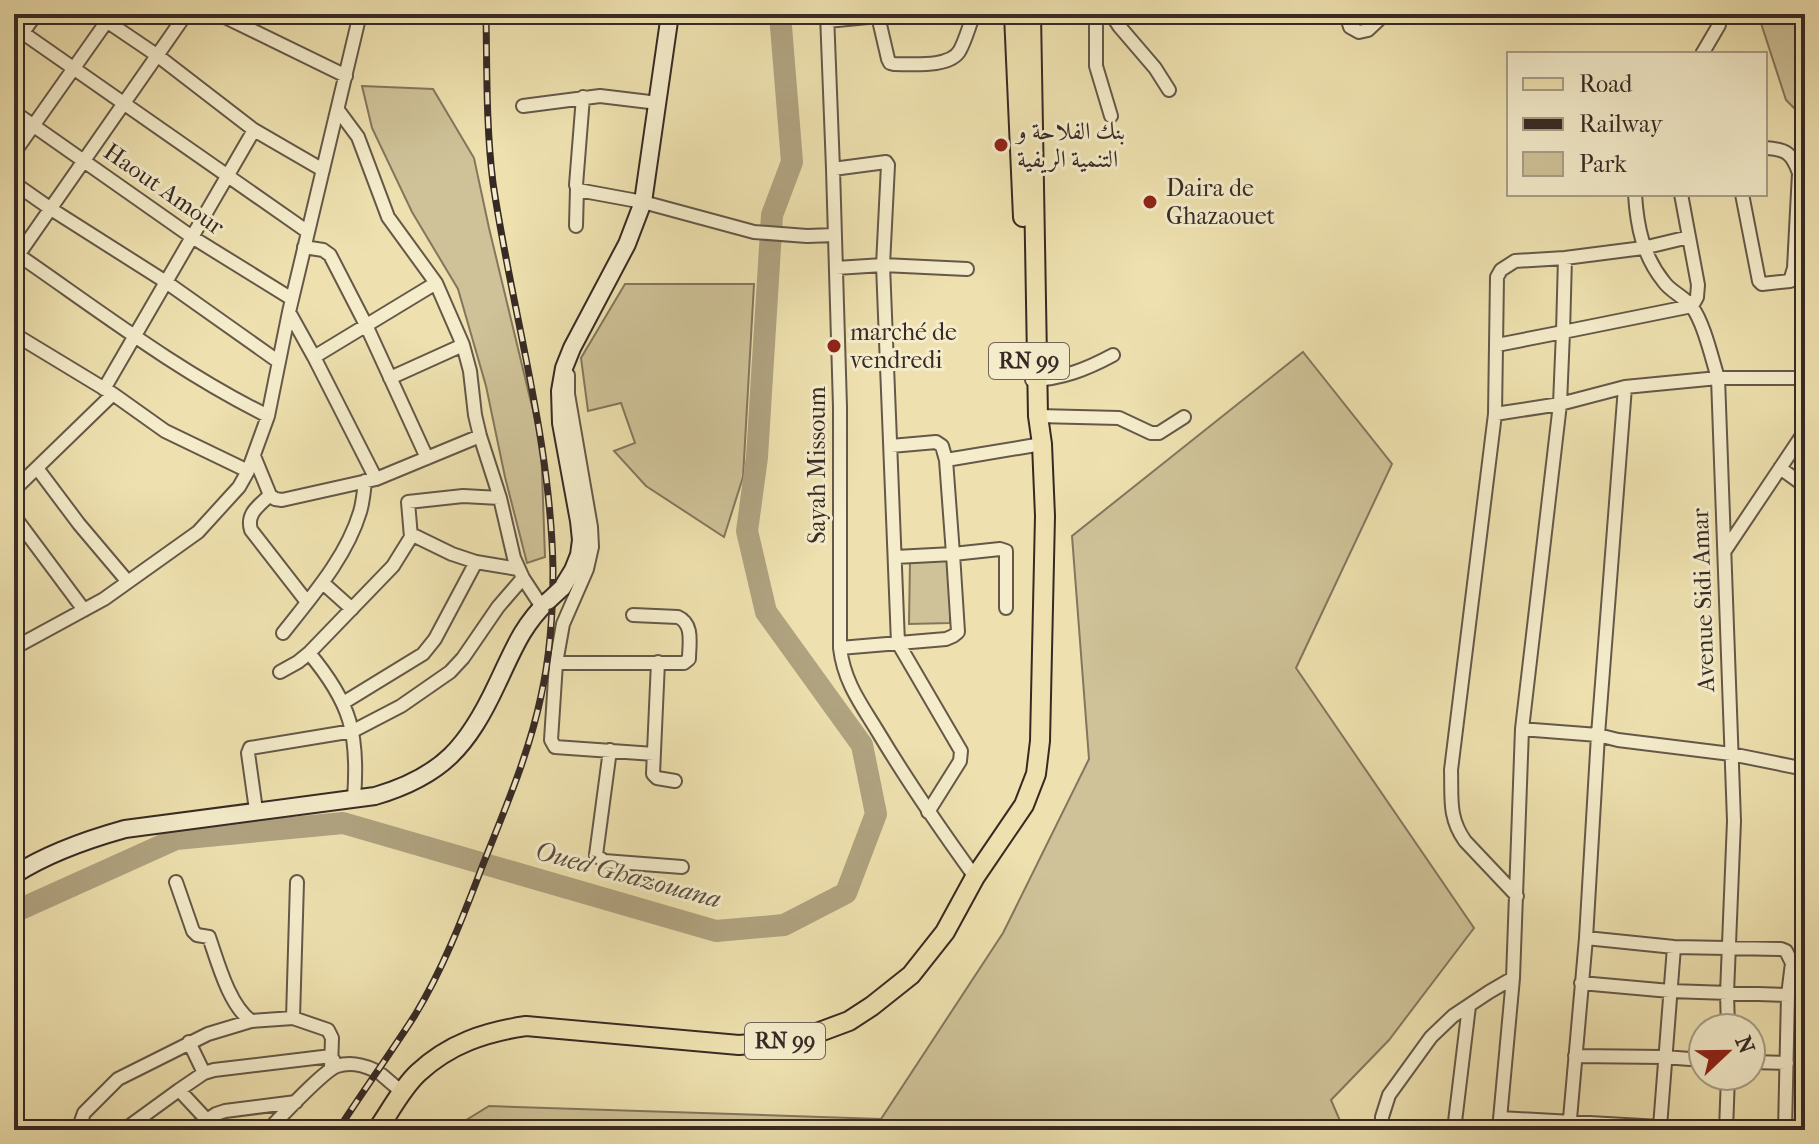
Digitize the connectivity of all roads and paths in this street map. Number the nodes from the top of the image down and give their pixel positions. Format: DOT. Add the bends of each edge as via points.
graph roads {
  1 [pos="36,14"];
  2 [pos="186,14"];
  3 [pos="219,14"];
  4 [pos="360,14"];
  5 [pos="670,14"];
  6 [pos="974,14"];
  7 [pos="1014,14"];
  8 [pos="1031,14"];
  9 [pos="1096,14"];
  10 [pos="1111,14"];
  11 [pos="1346,14"];
  12 [pos="1385,14"];
  13 [pos="878,15"];
  14 [pos="1719,15"];
  15 [pos="105,17"];
  16 [pos="827,18"];
  17 [pos="23,33"];
  18 [pos="14,45"];
  19 [pos="1703,52"];
  20 [pos="158,56"];
  21 [pos="1024,56"];
  22 [pos="72,68"];
  23 [pos="346,76"];
  24 [pos="1169,90"];
  25 [pos="583,97"];
  26 [pos="658,103"];
  27 [pos="123,104"];
  28 [pos="523,106"];
  29 [pos="338,110"];
  30 [pos="14,112"];
  31 [pos="1111,116"];
  32 [pos="34,126"];
  33 [pos="254,130"];
  34 [pos="1767,148"];
  35 [pos="14,153"];
  36 [pos="84,161"];
  37 [pos="833,169"];
  38 [pos="323,170"];
  39 [pos="227,176"];
  40 [pos="14,183"];
  41 [pos="577,188"];
  42 [pos="1635,196"];
  43 [pos="1681,196"];
  44 [pos="1742,196"];
  45 [pos="643,202"];
  46 [pos="51,209"];
  47 [pos="576,226"];
  48 [pos="308,232"];
  49 [pos="835,235"];
  50 [pos="192,237"];
  51 [pos="1689,237"];
  52 [pos="304,247"];
  53 [pos="1643,248"];
  54 [pos="15,256"];
  55 [pos="1565,258"];
  56 [pos="883,265"];
  57 [pos="836,268"];
  58 [pos="967,269"];
  59 [pos="166,282"];
  60 [pos="436,283"];
  61 [pos="291,306"];
  62 [pos="1692,306"];
  63 [pos="366,325"];
  64 [pos="1563,332"];
  65 [pos="14,334"];
  66 [pos="134,336"];
  67 [pos="463,345"];
  68 [pos="1497,345"];
  69 [pos="572,348"];
  70 [pos="1113,355"];
  71 [pos="314,357"];
  72 [pos="279,362"];
  73 [pos="390,378"];
  74 [pos="1718,378"];
  75 [pos="1805,378"];
  76 [pos="1033,380"];
  77 [pos="1625,387"];
  78 [pos="108,391"];
  79 [pos="1560,404"];
  80 [pos="1495,414"];
  81 [pos="268,416"];
  82 [pos="1038,416"];
  83 [pos="1184,417"];
  84 [pos="1805,431"];
  85 [pos="480,436"];
  86 [pos="1037,445"];
  87 [pos="891,446"];
  88 [pos="254,456"];
  89 [pos="427,458"];
  90 [pos="946,460"];
  91 [pos="37,468"];
  92 [pos="1780,468"];
  93 [pos="248,471"];
  94 [pos="370,480"];
  95 [pos="1805,486"];
  96 [pos="14,490"];
  97 [pos="270,495"];
  98 [pos="500,498"];
  99 [pos="14,516"];
  100 [pos="411,537"];
  101 [pos="1726,549"];
  102 [pos="953,554"];
  103 [pos="895,557"];
  104 [pos="476,562"];
  105 [pos="522,580"];
  106 [pos="128,582"];
  107 [pos="323,583"];
  108 [pos="307,602"];
  109 [pos="545,604"];
  110 [pos="1006,608"];
  111 [pos="352,609"];
  112 [pos="84,610"];
  113 [pos="633,615"];
  114 [pos="283,633"];
  115 [pos="898,643"];
  116 [pos="14,648"];
  117 [pos="840,648"];
  118 [pos="309,653"];
  119 [pos="658,662"];
  120 [pos="556,663"];
  121 [pos="280,672"];
  122 [pos="343,703"];
  123 [pos="1522,729"];
  124 [pos="353,731"];
  125 [pos="1598,735"];
  126 [pos="610,750"];
  127 [pos="654,754"];
  128 [pos="1731,754"];
  129 [pos="1805,769"];
  130 [pos="675,781"];
  131 [pos="354,798"];
  132 [pos="256,810"];
  133 [pos="928,812"];
  134 [pos="682,867"];
  135 [pos="14,875"];
  136 [pos="975,877"];
  137 [pos="176,882"];
  138 [pos="297,882"];
  139 [pos="1517,896"];
  140 [pos="1586,938"];
  141 [pos="1674,947"];
  142 [pos="1729,949"];
  143 [pos="1513,978"];
  144 [pos="1581,983"];
  145 [pos="1670,991"];
  146 [pos="1727,993"];
  147 [pos="1788,995"];
  148 [pos="1469,1006"];
  149 [pos="1728,1012"];
  150 [pos="293,1018"];
  151 [pos="251,1021"];
  152 [pos="189,1042"];
  153 [pos="1575,1056"];
  154 [pos="1664,1057"];
  155 [pos="1687,1059"];
  156 [pos="1767,1062"];
  157 [pos="1787,1063"];
  158 [pos="333,1064"];
  159 [pos="204,1073"];
  160 [pos="179,1090"];
  161 [pos="1727,1092"];
  162 [pos="403,1093"];
  163 [pos="296,1102"];
  164 [pos="207,1120"];
  165 [pos="1499,1124"];
  166 [pos="1569,1126"];
  167 [pos="1661,1129"];
  168 [pos="1726,1129"];
  169 [pos="1785,1129"];
  170 [pos="78,1130"];
  171 [pos="124,1130"];
  172 [pos="191,1130"];
  173 [pos="224,1130"];
  174 [pos="268,1130"];
  175 [pos="377,1130"];
  176 [pos="1382,1130"];
  177 [pos="1454,1130"];
  1 -- 17 [label="street"];
  2 -- 20 [label="street"];
  3 -- 23 [label="street"];
  4 -- 23 [label="street"];
  5 -- 26 [label="main road"];
  6 -- 13 [label="street" via="955,58 894,64 888,61"];
  7 -- 21 [label="main road, RN 99"];
  8 -- 21 [label="main road, RN 99"];
  9 -- 31 [label="street" via="1096,66"];
  10 -- 24 [label="street"];
  11 -- 12 [label="street" via="1350,27 1359,32"];
  13 -- 16 [label="street"];
  14 -- 19 [label="street"];
  15 -- 20 [label="street"];
  15 -- 22 [label="street"];
  16 -- 37 [label="street, Sayah Missoum"];
  17 -- 18 [label="street"];
  17 -- 22 [label="street"];
  20 -- 27 [label="street"];
  20 -- 33 [label="street"];
  21 -- 76 [label="main road, RN 99"];
  22 -- 27 [label="street"];
  22 -- 32 [label="street"];
  23 -- 29 [label="street"];
  25 -- 26 [label="street"];
  25 -- 28 [label="street"];
  25 -- 41 [label="street"];
  26 -- 45 [label="main road"];
  27 -- 36 [label="street"];
  27 -- 39 [label="street"];
  29 -- 38 [label="street"];
  29 -- 60 [label="street" via="358,137 388,217"];
  30 -- 32 [label="street, Haout Amour"];
  32 -- 35 [label="street"];
  32 -- 36 [label="street, Haout Amour"];
  33 -- 38 [label="street"];
  33 -- 39 [label="street"];
  34 -- 44 [label="street" via="1788,152 1799,173 1790,281 1759,281"];
  36 -- 46 [label="street"];
  36 -- 50 [label="street, Haout Amour"];
  37 -- 49 [label="street, Sayah Missoum"];
  37 -- 56 [label="street" via="888,165"];
  38 -- 48 [label="street"];
  39 -- 48 [label="street"];
  39 -- 50 [label="street"];
  40 -- 46 [label="street"];
  41 -- 45 [label="street"];
  41 -- 47 [label="street"];
  42 -- 53 [label="street, Avenue Sidi Amar"];
  43 -- 51 [label="street"];
  45 -- 49 [label="street" via="754,232"];
  45 -- 69 [label="main road"];
  46 -- 54 [label="street"];
  46 -- 59 [label="street"];
  48 -- 52 [label="street"];
  49 -- 57 [label="street, Sayah Missoum"];
  50 -- 59 [label="street"];
  50 -- 61 [label="street, Haout Amour"];
  51 -- 53 [label="street"];
  51 -- 62 [label="street" via="1698,285"];
  52 -- 61 [label="street"];
  52 -- 63 [label="street" via="330,255"];
  53 -- 55 [label="street"];
  53 -- 62 [label="street, Avenue Sidi Amar" via="1665,284"];
  54 -- 66 [label="street"];
  55 -- 64 [label="street"];
  55 -- 68 [label="street" via="1515,261 1501,270"];
  56 -- 57 [label="street"];
  56 -- 58 [label="street"];
  56 -- 87 [label="street"];
  57 -- 117 [label="street, Sayah Missoum"];
  59 -- 66 [label="street"];
  59 -- 72 [label="street"];
  60 -- 63 [label="street"];
  60 -- 67 [label="street"];
  61 -- 71 [label="street"];
  61 -- 72 [label="street"];
  62 -- 64 [label="street"];
  62 -- 74 [label="street, Avenue Sidi Amar"];
  63 -- 71 [label="street"];
  63 -- 73 [label="street"];
  64 -- 68 [label="street"];
  64 -- 79 [label="street"];
  65 -- 78 [label="street"];
  66 -- 78 [label="street"];
  66 -- 81 [label="street"];
  67 -- 73 [label="street"];
  67 -- 85 [label="street"];
  68 -- 80 [label="street"];
  69 -- 109 [label="main road, bridge" via="560,391 561,423 581,540 573,570"];
  69 -- 120 [label="street" via="568,394 592,547 563,624"];
  70 -- 76 [label="street" via="1083,370"];
  71 -- 94 [label="street"];
  72 -- 81 [label="street"];
  73 -- 89 [label="street"];
  74 -- 75 [label="street"];
  74 -- 77 [label="street"];
  74 -- 101 [label="street, Avenue Sidi Amar"];
  76 -- 82 [label="main road, RN 99"];
  76 -- 86 [label="main road, RN 99"];
  77 -- 79 [label="street"];
  77 -- 125 [label="street"];
  78 -- 91 [label="street"];
  78 -- 93 [label="street" via="165,431"];
  79 -- 80 [label="street"];
  79 -- 123 [label="street"];
  80 -- 139 [label="street" via="1451,770 1453,820 1465,841"];
  81 -- 88 [label="street"];
  82 -- 83 [label="street" via="1119,418 1151,433"];
  82 -- 86 [label="main road, RN 99"];
  84 -- 92 [label="street"];
  85 -- 89 [label="street"];
  85 -- 98 [label="street"];
  86 -- 90 [label="street"];
  86 -- 136 [label="main road, RN 99" via="1036,774 1024,805"];
  87 -- 90 [label="street" via="936,442"];
  87 -- 103 [label="street"];
  88 -- 93 [label="street"];
  88 -- 97 [label="street"];
  89 -- 94 [label="street"];
  90 -- 102 [label="street"];
  91 -- 96 [label="street"];
  91 -- 106 [label="street"];
  92 -- 95 [label="street"];
  92 -- 101 [label="street"];
  93 -- 106 [label="street" via="198,532"];
  94 -- 97 [label="street" via="282,500"];
  94 -- 107 [label="street" via="356,524"];
  97 -- 108 [label="street" via="252,513 251,530"];
  98 -- 100 [label="street" via="408,502"];
  98 -- 105 [label="street"];
  99 -- 112 [label="street"];
  100 -- 104 [label="street"];
  100 -- 111 [label="street" via="398,560"];
  101 -- 128 [label="street, Avenue Sidi Amar"];
  102 -- 103 [label="street"];
  102 -- 110 [label="street" via="1006,551"];
  102 -- 115 [label="street" via="958,632 946,639"];
  103 -- 115 [label="street"];
  104 -- 105 [label="street"];
  104 -- 122 [label="street" via="423,654"];
  105 -- 109 [label="street"];
  105 -- 124 [label="street" via="450,672"];
  106 -- 112 [label="street"];
  107 -- 108 [label="street"];
  107 -- 111 [label="street"];
  108 -- 114 [label="street"];
  109 -- 131 [label="main road" via="514,645 466,740 448,759 403,788"];
  111 -- 118 [label="street"];
  112 -- 116 [label="street"];
  113 -- 119 [label="street" via="678,617 689,626 689,659"];
  115 -- 117 [label="street"];
  115 -- 133 [label="street" via="961,751"];
  117 -- 133 [label="street, Sayah Missoum" via="848,682"];
  118 -- 121 [label="street"];
  118 -- 122 [label="street"];
  119 -- 120 [label="street"];
  119 -- 127 [label="street"];
  120 -- 126 [label="street" via="553,745"];
  122 -- 124 [label="street"];
  123 -- 125 [label="street"];
  123 -- 139 [label="street"];
  124 -- 131 [label="street"];
  124 -- 132 [label="street" via="250,748"];
  125 -- 128 [label="street"];
  125 -- 140 [label="street"];
  126 -- 127 [label="street"];
  126 -- 134 [label="street" via="596,855 604,861"];
  127 -- 130 [label="street" via="654,776"];
  128 -- 129 [label="street"];
  128 -- 142 [label="street, Avenue Sidi Amar"];
  131 -- 132 [label="main road"];
  132 -- 135 [label="main road" via="98,836"];
  133 -- 136 [label="street, Sayah Missoum"];
  136 -- 162 [label="main road, RN 99" via="945,932 911,975 849,1021 798,1040 739,1045 526,1026 495,1031 439,1056"];
  137 -- 151 [label="street" via="193,931 209,937 224,979"];
  138 -- 150 [label="street"];
  139 -- 143 [label="street"];
  140 -- 141 [label="street"];
  140 -- 144 [label="street"];
  141 -- 142 [label="street"];
  141 -- 145 [label="street"];
  142 -- 146 [label="street, Avenue Sidi Amar"];
  142 -- 147 [label="street" via="1786,951 1792,963"];
  143 -- 148 [label="street"];
  143 -- 165 [label="street"];
  144 -- 145 [label="street"];
  144 -- 153 [label="street"];
  145 -- 146 [label="street"];
  145 -- 154 [label="street"];
  146 -- 147 [label="street"];
  146 -- 149 [label="street, Avenue Sidi Amar"];
  147 -- 157 [label="street"];
  148 -- 176 [label="street" via="1441,1025 1399,1079 1384,1105"];
  148 -- 177 [label="street"];
  150 -- 151 [label="street"];
  150 -- 158 [label="street" via="328,1030"];
  151 -- 152 [label="street"];
  152 -- 159 [label="street"];
  152 -- 170 [label="street" via="118,1079 84,1113"];
  153 -- 154 [label="street"];
  153 -- 166 [label="street"];
  154 -- 155 [label="street"];
  154 -- 167 [label="street"];
  156 -- 157 [label="street"];
  157 -- 169 [label="street"];
  158 -- 159 [label="street"];
  158 -- 162 [label="street" via="378,1072"];
  158 -- 163 [label="street"];
  159 -- 160 [label="street"];
  160 -- 164 [label="street"];
  160 -- 171 [label="street"];
  161 -- 168 [label="street"];
  162 -- 175 [label="main road, RN 99"];
  163 -- 164 [label="street" via="225,1111"];
  163 -- 174 [label="street"];
  164 -- 172 [label="street"];
  164 -- 173 [label="street"];
  165 -- 166 [label="street"];
  166 -- 167 [label="street"];
  167 -- 168 [label="street"];
  168 -- 169 [label="street"];
}
